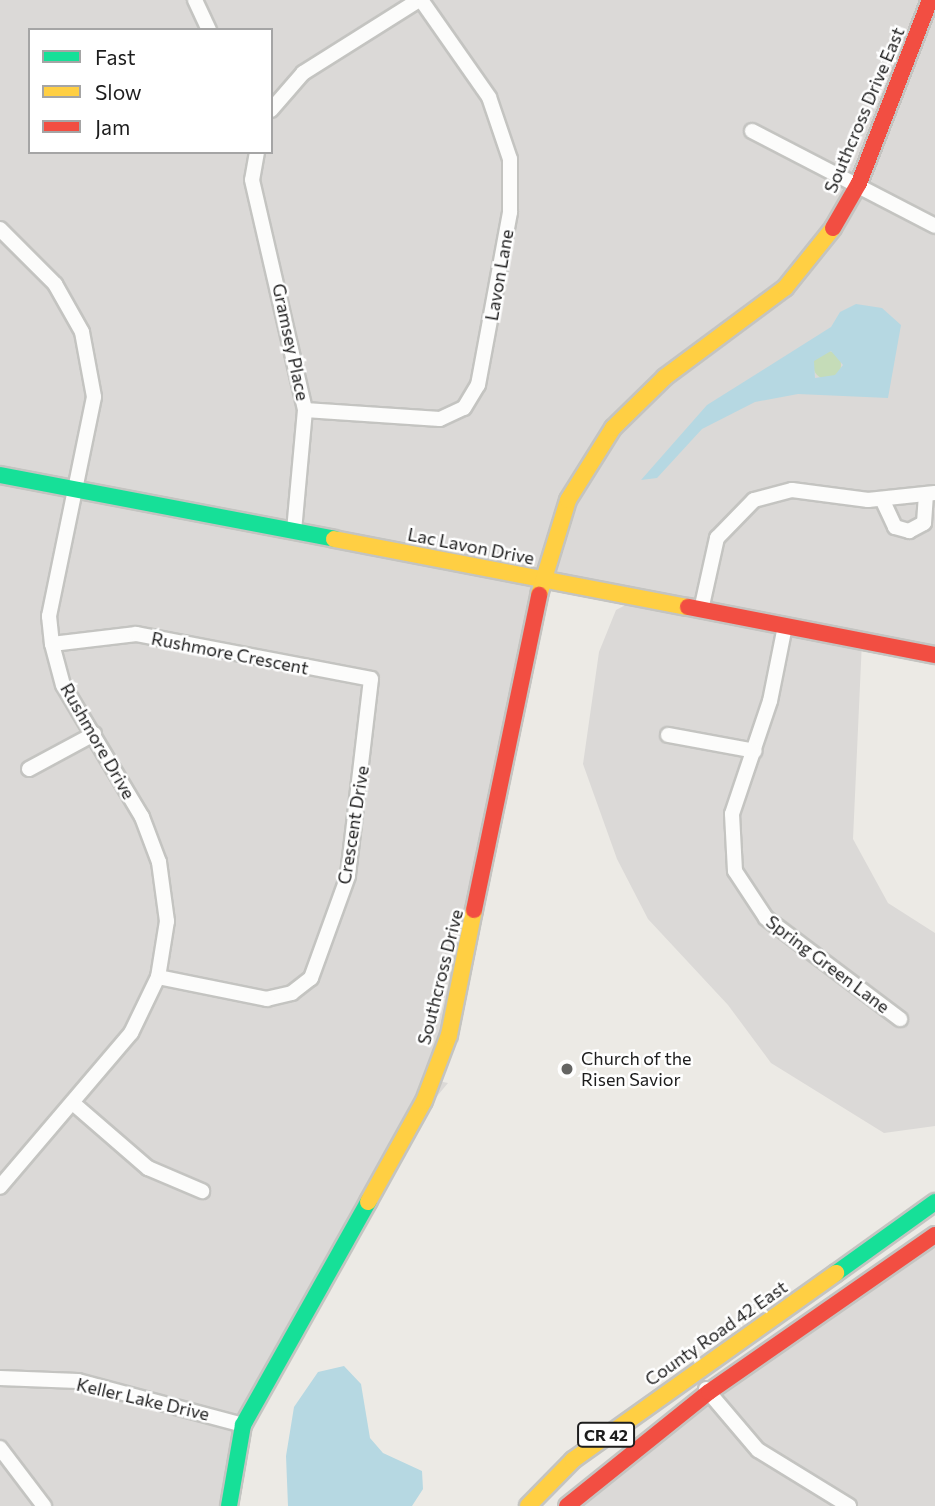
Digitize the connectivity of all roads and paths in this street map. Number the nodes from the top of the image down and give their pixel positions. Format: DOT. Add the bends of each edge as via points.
graph roads {
  1 [pos="194,0"];
  2 [pos="420,0"];
  3 [pos="930,0"];
  4 [pos="208,28"];
  5 [pos="273,101"];
  6 [pos="752,131"];
  7 [pos="257,154"];
  8 [pos="859,183"];
  9 [pos="935,226"];
  10 [pos="0,229"];
  11 [pos="305,410"];
  12 [pos="0,475"];
  13 [pos="78,490"];
  14 [pos="931,494"];
  15 [pos="881,499"];
  16 [pos="294,532"];
  17 [pos="542,579"];
  18 [pos="701,610"];
  19 [pos="785,626"];
  20 [pos="52,645"];
  21 [pos="935,655"];
  22 [pos="367,715"];
  23 [pos="94,734"];
  24 [pos="668,735"];
  25 [pos="755,751"];
  26 [pos="29,769"];
  27 [pos="158,977"];
  28 [pos="900,1019"];
  29 [pos="74,1104"];
  30 [pos="0,1187"];
  31 [pos="202,1191"];
  32 [pos="935,1202"];
  33 [pos="935,1235"];
  34 [pos="691,1372"];
  35 [pos="0,1378"];
  36 [pos="709,1392"];
  37 [pos="243,1425"];
  38 [pos="0,1448"];
  39 [pos="44,1506"];
  40 [pos="229,1506"];
  41 [pos="528,1506"];
  42 [pos="567,1506"];
  43 [pos="849,1506"];
  1 -- 4 [label="street"];
  2 -- 5 [label="street" via="303,73"];
  2 -- 11 [label="street, Lavon Lane" via="489,97 510,159 510,212 478,385 464,408 440,419"];
  3 -- 8 [label="main road, Southcross Drive East"];
  6 -- 8 [label="street"];
  7 -- 11 [label="street, Gramsey Place" via="253,180"];
  8 -- 9 [label="street"];
  8 -- 17 [label="main road, Southcross Drive East" via="826,240 785,288 665,377 613,428 568,500"];
  10 -- 13 [label="street, Rushmore Drive" via="55,284 82,332 94,397"];
  11 -- 16 [label="street, Gramsey Place"];
  12 -- 13 [label="main road, Lac Lavon Drive"];
  13 -- 16 [label="main road, Lac Lavon Drive"];
  13 -- 20 [label="street, Rushmore Drive" via="49,616"];
  14 -- 15 [label="street"];
  14 -- 15 [label="street" via="924,523 909,531 895,527"];
  15 -- 18 [label="street" via="792,490 754,500 717,538"];
  16 -- 17 [label="main road, Lac Lavon Drive"];
  17 -- 18 [label="main road, Lac Lavon Drive"];
  17 -- 37 [label="main road, Southcross Drive" via="449,1035 424,1101"];
  18 -- 19 [label="main road, Lac Lavon Drive"];
  19 -- 21 [label="main road, Lac Lavon Drive"];
  19 -- 25 [label="street, Spring Green Lane"];
  20 -- 22 [label="street, Rushmore Crescent" via="136,634 372,679"];
  20 -- 23 [label="street, Rushmore Drive" via="63,685"];
  22 -- 27 [label="street, Crescent Drive" via="348,876 311,978 292,993 268,999"];
  23 -- 26 [label="street"];
  23 -- 27 [label="street, Rushmore Drive" via="142,817 159,862 167,921"];
  24 -- 25 [label="street"];
  25 -- 28 [label="street, Spring Green Lane" via="732,814 733,861 743,888 766,918"];
  27 -- 29 [label="street, Rushmore Drive" via="131,1034"];
  29 -- 30 [label="street, Rushmore Drive"];
  29 -- 31 [label="street" via="148,1168"];
  32 -- 34 [label="main road, County Road 42 East / CR 42"];
  33 -- 36 [label="main road, CR 42"];
  34 -- 36 [label="street"];
  34 -- 41 [label="main road, County Road 42 East / CR 42" via="573,1460"];
  35 -- 37 [label="street, Keller Lake Drive" via="78,1381"];
  36 -- 42 [label="main road, CR 42"];
  36 -- 43 [label="street" via="758,1450"];
  37 -- 40 [label="main road, Southcross Drive"];
  38 -- 39 [label="street"];
}
